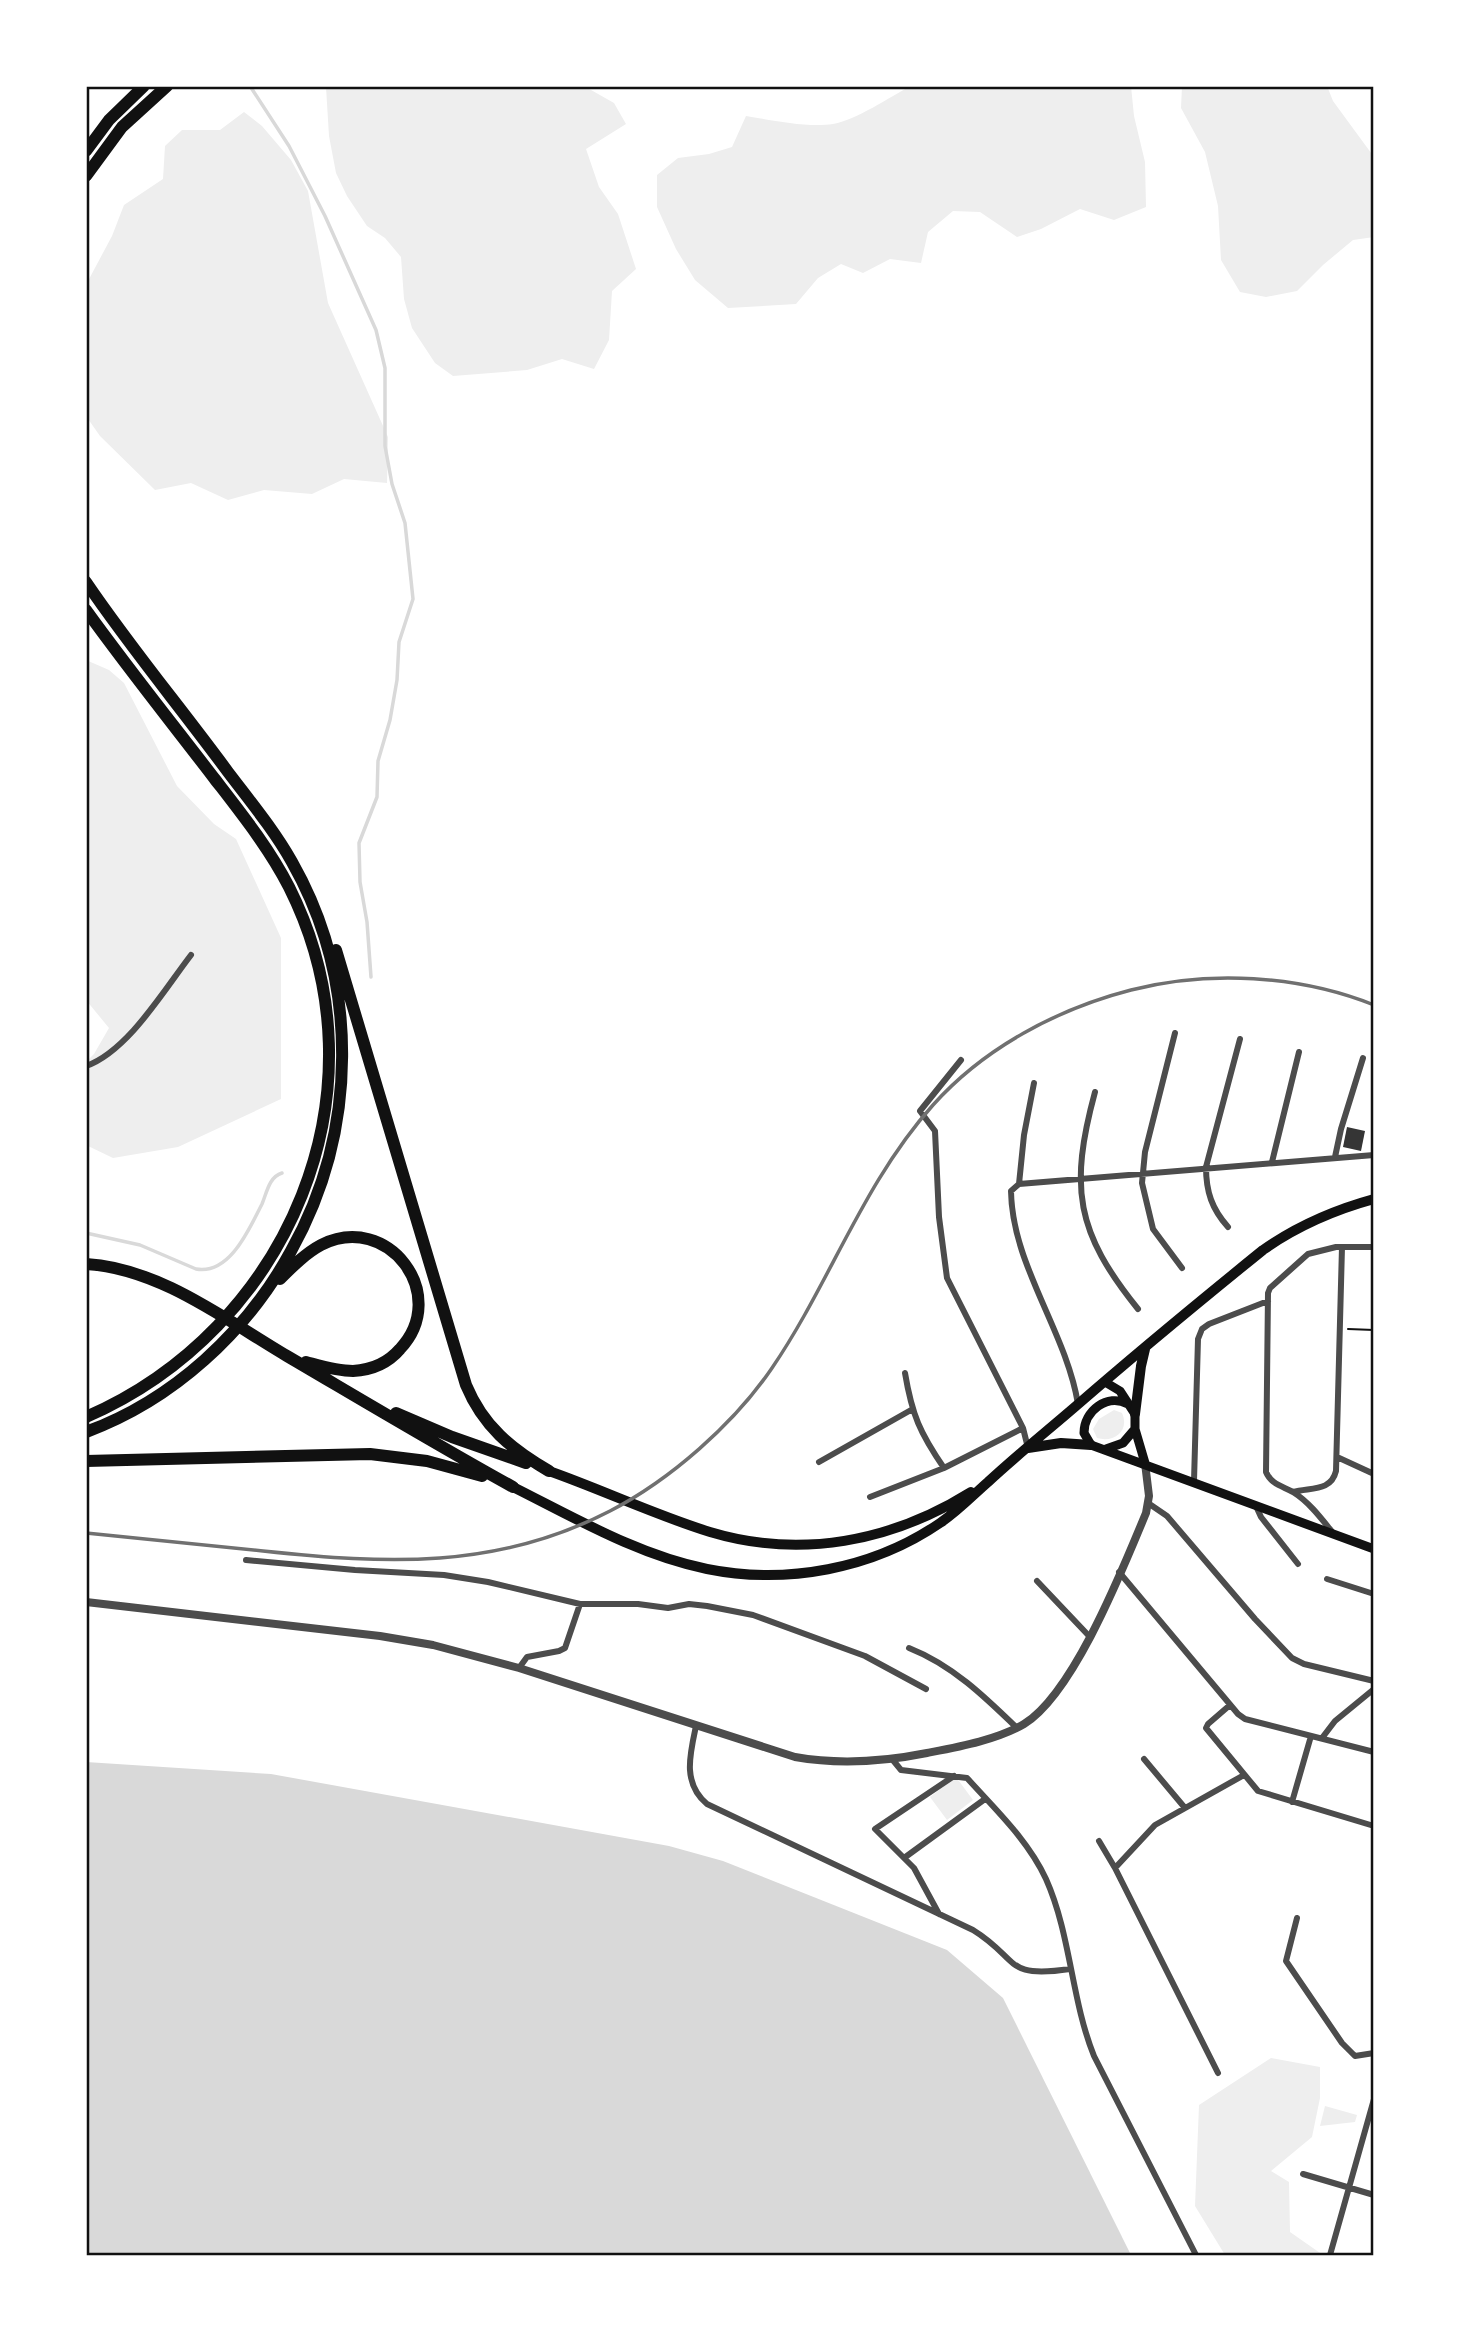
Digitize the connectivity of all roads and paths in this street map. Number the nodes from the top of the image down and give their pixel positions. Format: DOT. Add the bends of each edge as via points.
graph roads {
  1 [pos="144,86"];
  2 [pos="167,86"];
  3 [pos="86,150"];
  4 [pos="86,176"];
  5 [pos="86,582"];
  6 [pos="86,610"];
  7 [pos="315,910"];
  8 [pos="191,955"];
  9 [pos="1175,1034"];
  10 [pos="1240,1039"];
  11 [pos="1299,1052"];
  12 [pos="1363,1058"];
  13 [pos="961,1060"];
  14 [pos="86,1066"];
  15 [pos="1034,1083"];
  16 [pos="1095,1092"];
  17 [pos="1374,1155"];
  18 [pos="1335,1157"];
  19 [pos="1272,1162"];
  20 [pos="1206,1167"];
  21 [pos="1142,1173"];
  22 [pos="1081,1178"];
  23 [pos="1020,1184"];
  24 [pos="1374,1199"];
  25 [pos="1228,1227"];
  26 [pos="1342,1247"];
  27 [pos="1374,1247"];
  28 [pos="86,1264"];
  29 [pos="1182,1268"];
  30 [pos="261,1299"];
  31 [pos="1268,1301"];
  32 [pos="1138,1309"];
  33 [pos="1340,1329"];
  34 [pos="1374,1330"];
  35 [pos="1146,1347"];
  36 [pos="289,1357"];
  37 [pos="905,1373"];
  38 [pos="1105,1382"];
  39 [pos="366,1401"];
  40 [pos="1077,1404"];
  41 [pos="1128,1404"];
  42 [pos="911,1410"];
  43 [pos="1135,1414"];
  44 [pos="89,1415"];
  45 [pos="1023,1428"];
  46 [pos="1135,1429"];
  47 [pos="1084,1430"];
  48 [pos="86,1432"];
  49 [pos="1091,1445"];
  50 [pos="1028,1448"];
  51 [pos="1104,1449"];
  52 [pos="1337,1457"];
  53 [pos="86,1461"];
  54 [pos="819,1462"];
  55 [pos="1144,1463"];
  56 [pos="944,1468"];
  57 [pos="549,1471"];
  58 [pos="1374,1474"];
  59 [pos="1194,1481"];
  60 [pos="986,1483"];
  61 [pos="513,1487"];
  62 [pos="1293,1492"];
  63 [pos="870,1497"];
  64 [pos="1148,1503"];
  65 [pos="1256,1504"];
  66 [pos="1333,1533"];
  67 [pos="1374,1549"];
  68 [pos="246,1560"];
  69 [pos="1298,1564"];
  70 [pos="1119,1572"];
  71 [pos="1327,1579"];
  72 [pos="1037,1581"];
  73 [pos="1374,1594"];
  74 [pos="86,1602"];
  75 [pos="580,1604"];
  76 [pos="1090,1637"];
  77 [pos="909,1648"];
  78 [pos="519,1668"];
  79 [pos="1374,1681"];
  80 [pos="926,1689"];
  81 [pos="1374,1689"];
  82 [pos="1230,1705"];
  83 [pos="696,1726"];
  84 [pos="1017,1728"];
  85 [pos="1311,1735"];
  86 [pos="1322,1738"];
  87 [pos="1374,1752"];
  88 [pos="892,1759"];
  89 [pos="1144,1759"];
  90 [pos="1244,1775"];
  91 [pos="955,1776"];
  92 [pos="985,1798"];
  93 [pos="1292,1802"];
  94 [pos="1185,1808"];
  95 [pos="1374,1826"];
  96 [pos="1099,1841"];
  97 [pos="904,1858"];
  98 [pos="1115,1868"];
  99 [pos="940,1915"];
  100 [pos="1297,1918"];
  101 [pos="1070,1969"];
  102 [pos="1374,2053"];
  103 [pos="1218,2073"];
  104 [pos="1374,2099"];
  105 [pos="1371,2121"];
  106 [pos="1303,2174"];
  107 [pos="1348,2188"];
  108 [pos="1374,2195"];
  109 [pos="1196,2255"];
  110 [pos="1330,2255"];
  1 -- 3 [label="highway"];
  2 -- 4 [label="highway" via="122,127"];
  5 -- 7 [label="highway" via="272,830"];
  6 -- 44 [label="highway" via="268,852 300,911 319,967 329,1048 321,1131 310,1173 274,1254 250,1290 190,1354 156,1379"];
  7 -- 30 [label="highway" via="330,954 339,1004 342,1060 338,1115 317,1196 298,1239"];
  7 -- 57 [label="highway" via="344,972 466,1385 482,1417 498,1435"];
  8 -- 14 [label="street" via="110,1053"];
  9 -- 21 [label="street"];
  10 -- 20 [label="street"];
  11 -- 19 [label="street"];
  12 -- 18 [label="street"];
  13 -- 45 [label="street" via="920,1111 935,1131 943,1256 959,1305"];
  15 -- 23 [label="street"];
  16 -- 22 [label="street" via="1083,1139"];
  17 -- 18 [label="street"];
  18 -- 19 [label="street"];
  19 -- 20 [label="street"];
  20 -- 21 [label="street"];
  20 -- 25 [label="street" via="1212,1204"];
  21 -- 22 [label="street"];
  21 -- 29 [label="street" via="1149,1220"];
  22 -- 23 [label="street"];
  22 -- 32 [label="street" via="1093,1241"];
  23 -- 40 [label="street" via="1011,1194 1019,1240 1069,1367"];
  24 -- 35 [label="main road" via="1323,1216 1276,1240"];
  26 -- 27 [label="street"];
  26 -- 31 [label="street" via="1304,1256 1270,1288"];
  26 -- 33 [label="street"];
  28 -- 36 [label="highway" via="122,1270 160,1284"];
  30 -- 36 [label="highway" via="306,1255 340,1238 380,1243 397,1254 412,1275 419,1298 417,1318 410,1336 390,1359 354,1371"];
  30 -- 48 [label="highway" via="196,1367 160,1394"];
  31 -- 59 [label="street" via="1209,1324 1200,1332"];
  31 -- 62 [label="street" via="1266,1472 1271,1481"];
  33 -- 34 [label="path"];
  33 -- 52 [label="street"];
  35 -- 38 [label="main road"];
  35 -- 43 [label="main road"];
  36 -- 39 [label="highway"];
  37 -- 42 [label="street"];
  38 -- 40 [label="main road"];
  38 -- 41 [label="main road" via="1120,1391"];
  39 -- 57 [label="highway"];
  39 -- 61 [label="highway"];
  40 -- 47 [label="main road"];
  40 -- 50 [label="main road"];
  41 -- 43 [label="main road"];
  41 -- 47 [label="main road" via="1105,1402 1088,1416"];
  42 -- 54 [label="street"];
  42 -- 56 [label="street"];
  43 -- 46 [label="main road"];
  45 -- 50 [label="street"];
  45 -- 56 [label="street"];
  46 -- 51 [label="main road" via="1123,1443"];
  46 -- 55 [label="main road"];
  47 -- 49 [label="main road"];
  49 -- 50 [label="main road"];
  49 -- 51 [label="main road"];
  50 -- 60 [label="main road"];
  51 -- 55 [label="main road"];
  52 -- 58 [label="street"];
  52 -- 62 [label="street" via="1330,1483"];
  53 -- 61 [label="highway" via="370,1454 410,1457"];
  55 -- 59 [label="main road"];
  55 -- 64 [label="street"];
  56 -- 63 [label="street"];
  57 -- 60 [label="main road" via="700,1529 785,1546 858,1540 893,1530"];
  59 -- 65 [label="main road"];
  60 -- 61 [label="main road" via="951,1516 907,1542 858,1562 765,1575 707,1569 671,1559 603,1532"];
  62 -- 66 [label="street"];
  64 -- 70 [label="street"];
  64 -- 79 [label="street" via="1167,1516 1292,1658"];
  65 -- 66 [label="main road"];
  65 -- 69 [label="street"];
  66 -- 67 [label="main road"];
  68 -- 75 [label="street" via="456,1577"];
  70 -- 76 [label="street"];
  70 -- 82 [label="street"];
  71 -- 73 [label="street"];
  72 -- 76 [label="street"];
  74 -- 78 [label="street" via="398,1638"];
  75 -- 78 [label="street" via="565,1648 527,1657"];
  75 -- 80 [label="street" via="668,1608 693,1604 753,1615 865,1656"];
  76 -- 84 [label="street" via="1049,1702"];
  77 -- 84 [label="street" via="965,1680"];
  78 -- 83 [label="street"];
  81 -- 86 [label="street"];
  82 -- 85 [label="street" via="1245,1718"];
  82 -- 90 [label="street" via="1206,1728"];
  83 -- 88 [label="street" via="814,1760"];
  83 -- 99 [label="street" via="690,1778 707,1804"];
  84 -- 88 [label="street" via="941,1751"];
  85 -- 86 [label="street"];
  85 -- 93 [label="street"];
  86 -- 87 [label="street"];
  88 -- 91 [label="street" via="901,1770"];
  89 -- 94 [label="street"];
  90 -- 93 [label="street" via="1258,1791"];
  90 -- 94 [label="street"];
  91 -- 92 [label="street" via="967,1778"];
  91 -- 97 [label="street" via="875,1829"];
  92 -- 97 [label="street"];
  92 -- 101 [label="street" via="1019,1836 1046,1880 1058,1910"];
  93 -- 95 [label="street"];
  94 -- 98 [label="street" via="1147,1832"];
  96 -- 98 [label="street"];
  97 -- 99 [label="street"];
  98 -- 103 [label="street"];
  99 -- 101 [label="street" via="981,1936 1022,1970"];
  100 -- 102 [label="street" via="1286,1961 1342,2043 1355,2056"];
  101 -- 109 [label="street" via="1094,2056"];
  104 -- 105 [label="street"];
  105 -- 107 [label="street"];
  106 -- 107 [label="street"];
  107 -- 108 [label="street"];
  107 -- 110 [label="street"];
}
